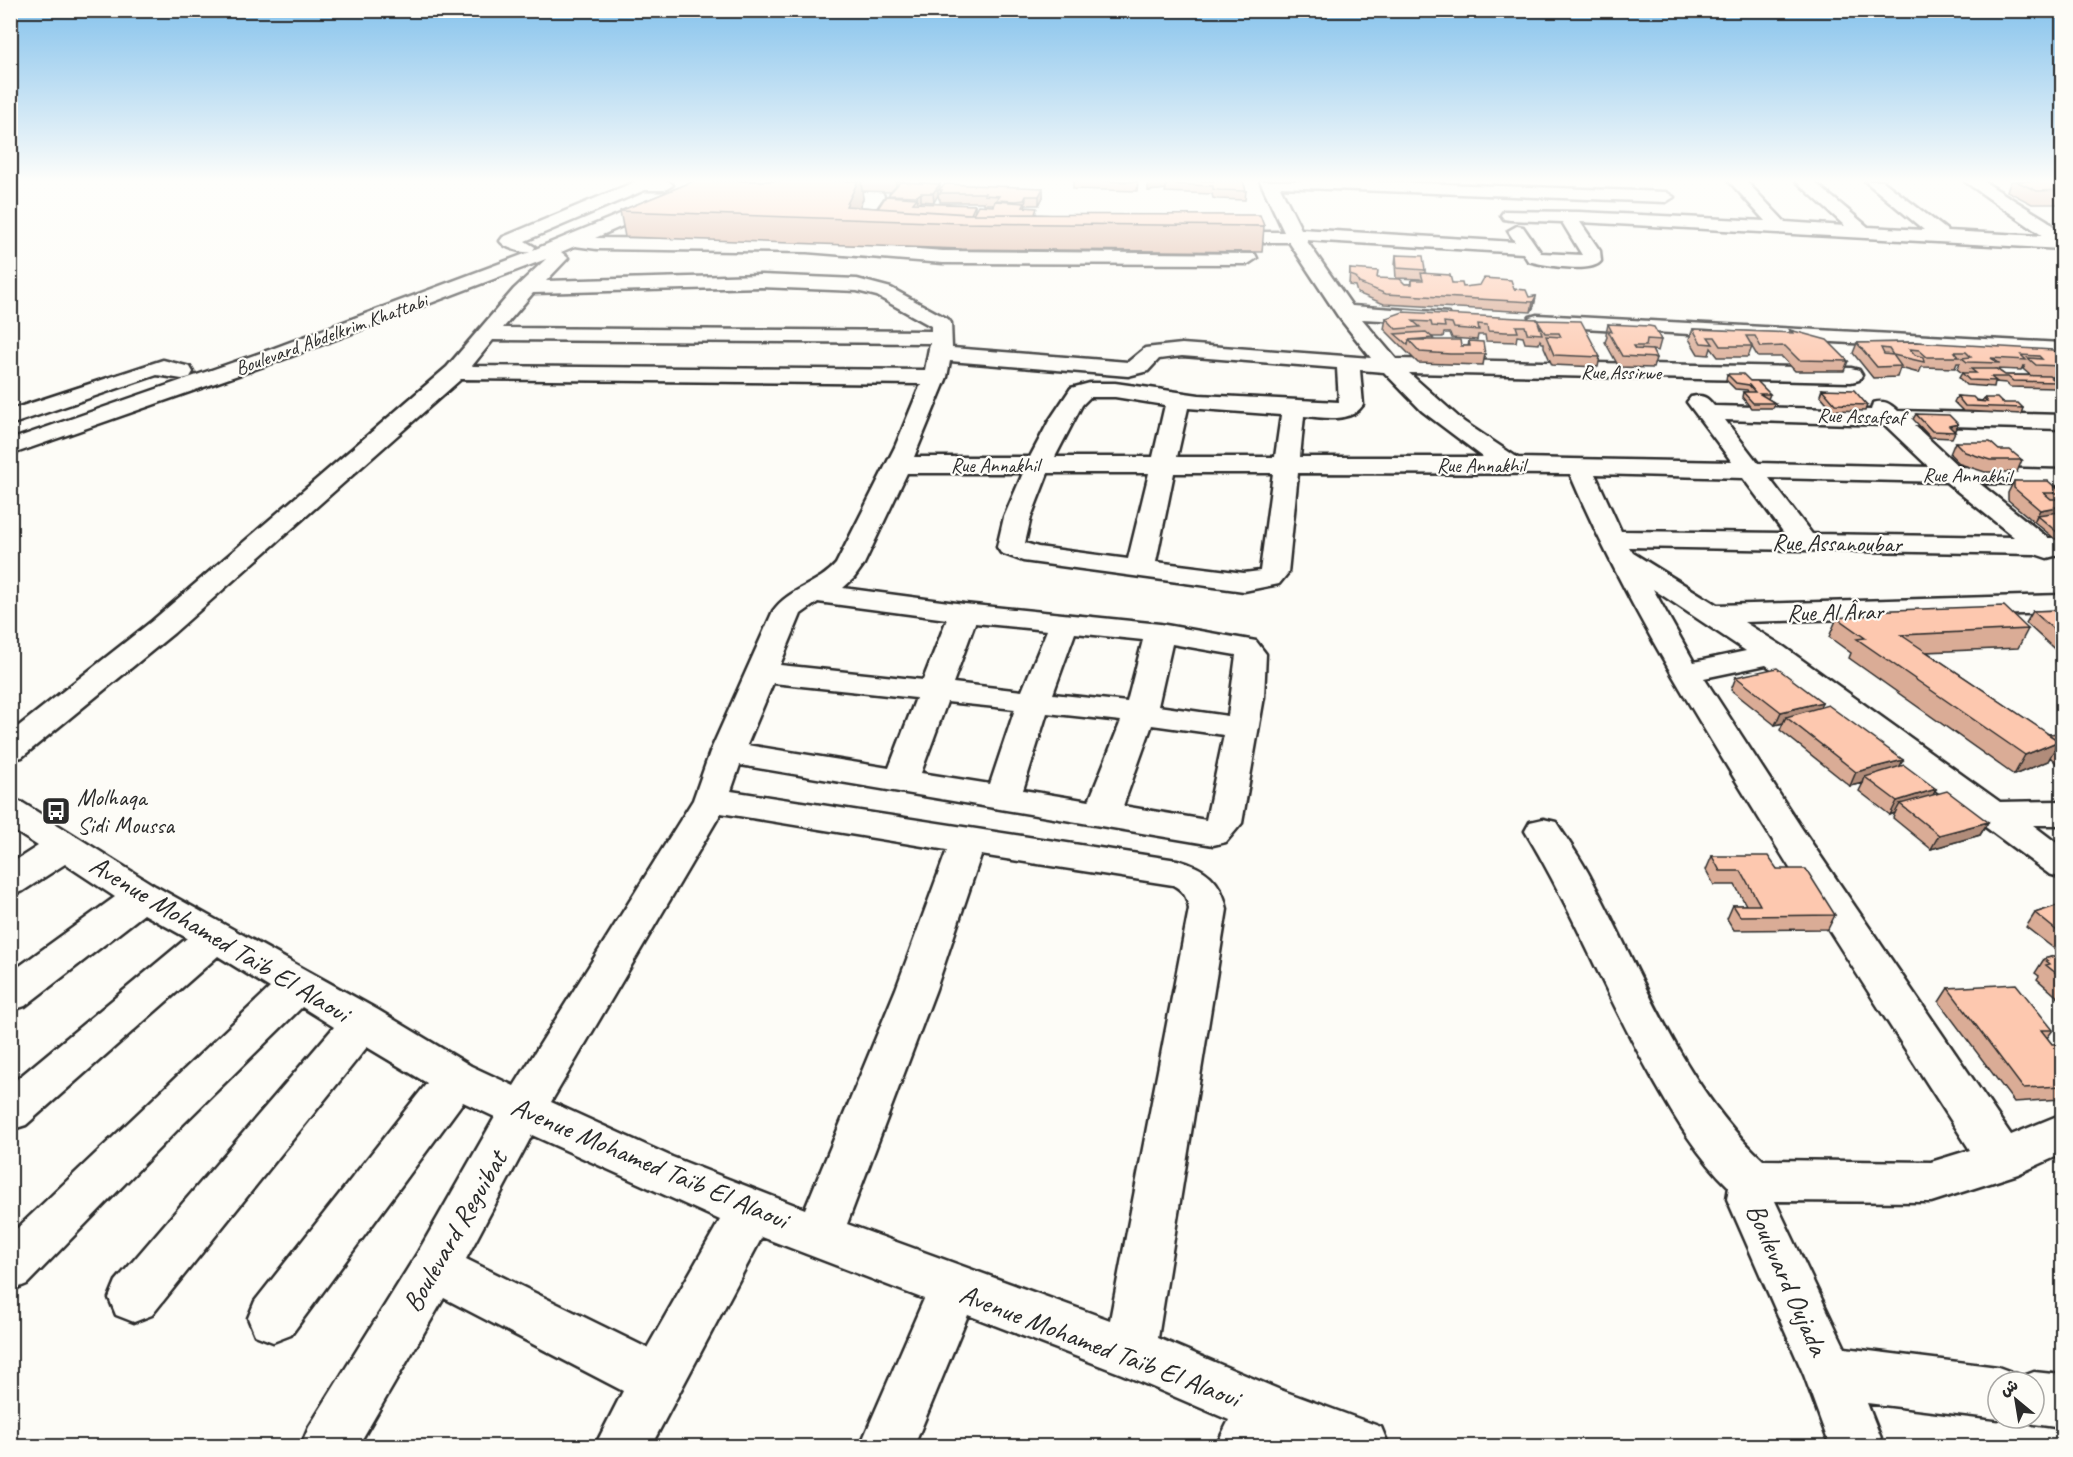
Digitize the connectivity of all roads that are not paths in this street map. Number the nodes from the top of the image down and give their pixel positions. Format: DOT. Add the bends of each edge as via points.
graph roads {
  1 [pos="567,249"];
  2 [pos="567,249"];
  3 [pos="581,249"];
  4 [pos="846,249"];
  5 [pos="1309,249"];
  6 [pos="1528,249"];
  7 [pos="1590,249"];
  8 [pos="1248,258"];
  9 [pos="545,260"];
  10 [pos="900,271"];
  11 [pos="1345,312"];
  12 [pos="1464,318"];
  13 [pos="1512,320"];
  14 [pos="486,334"];
  15 [pos="850,334"];
  16 [pos="703,335"];
  17 [pos="1819,336"];
  18 [pos="941,346"];
  19 [pos="1600,348"];
  20 [pos="2062,350"];
  21 [pos="1348,362"];
  22 [pos="461,366"];
  23 [pos="838,366"];
  24 [pos="1391,366"];
  25 [pos="684,368"];
  26 [pos="182,372"];
  27 [pos="1679,373"];
  28 [pos="1851,375"];
  29 [pos="936,376"];
  30 [pos="1178,399"];
  31 [pos="1293,408"];
  32 [pos="1708,413"];
  33 [pos="1891,417"];
  34 [pos="10,418"];
  35 [pos="2062,422"];
  36 [pos="10,431"];
  37 [pos="10,448"];
  38 [pos="900,465"];
  39 [pos="1039,465"];
  40 [pos="1162,465"];
  41 [pos="1286,465"];
  42 [pos="1513,465"];
  43 [pos="1578,466"];
  44 [pos="1749,470"];
  45 [pos="1952,474"];
  46 [pos="2062,477"];
  47 [pos="1805,543"];
  48 [pos="1618,549"];
  49 [pos="2056,551"];
  50 [pos="1140,570"];
  51 [pos="812,592"];
  52 [pos="2062,604"];
  53 [pos="964,613"];
  54 [pos="1715,614"];
  55 [pos="1064,624"];
  56 [pos="1160,633"];
  57 [pos="1773,654"];
  58 [pos="762,672"];
  59 [pos="1685,673"];
  60 [pos="933,692"];
  61 [pos="1034,702"];
  62 [pos="1140,713"];
  63 [pos="1242,728"];
  64 [pos="10,750"];
  65 [pos="727,752"];
  66 [pos="901,780"];
  67 [pos="1003,796"];
  68 [pos="711,800"];
  69 [pos="10,811"];
  70 [pos="2062,813"];
  71 [pos="1102,814"];
  72 [pos="1992,814"];
  73 [pos="1543,831"];
  74 [pos="968,841"];
  75 [pos="65,846"];
  76 [pos="2062,865"];
  77 [pos="10,882"];
  78 [pos="142,896"];
  79 [pos="215,936"];
  80 [pos="298,986"];
  81 [pos="10,995"];
  82 [pos="363,1022"];
  83 [pos="456,1078"];
  84 [pos="524,1108"];
  85 [pos="10,1112"];
  86 [pos="2062,1133"];
  87 [pos="2002,1160"];
  88 [pos="1754,1180"];
  89 [pos="752,1210"];
  90 [pos="819,1234"];
  91 [pos="10,1268"];
  92 [pos="435,1268"];
  93 [pos="954,1288"];
  94 [pos="134,1298"];
  95 [pos="273,1318"];
  96 [pos="1130,1352"];
  97 [pos="1829,1372"];
  98 [pos="659,1382"];
  99 [pos="1986,1392"];
  100 [pos="2046,1400"];
  101 [pos="2062,1402"];
  102 [pos="1256,1429"];
  103 [pos="624,1442"];
  104 [pos="328,1446"];
  105 [pos="887,1446"];
  106 [pos="1362,1446"];
  107 [pos="1857,1446"];
  1 -- 9 [label="street, Boulevard Abdelkrim Khattabi"];
  2 -- 9 [label="street, Boulevard Abdelkrim Khattabi"];
  3 -- 9 [label="street"];
  4 -- 8 [label="street" via="952,257"];
  5 -- 11 [label="street"];
  6 -- 7 [label="street" via="1535,258 1543,260 1592,261"];
  9 -- 10 [label="street"];
  9 -- 14 [label="street"];
  9 -- 18 [label="street" via="761,281 857,285 884,292 941,323"];
  9 -- 26 [label="street, Boulevard Abdelkrim Khattabi" via="386,300"];
  9 -- 37 [label="street, Boulevard Abdelkrim Khattabi"];
  11 -- 12 [label="street"];
  11 -- 24 [label="street"];
  13 -- 19 [label="street"];
  14 -- 16 [label="street, Rue Assirwe"];
  14 -- 22 [label="street"];
  15 -- 16 [label="street, Rue Assirwe"];
  15 -- 18 [label="street, Rue Assirwe"];
  15 -- 23 [label="street"];
  16 -- 25 [label="street"];
  17 -- 19 [label="street"];
  17 -- 20 [label="street"];
  17 -- 28 [label="street"];
  18 -- 21 [label="street, Rue Assirwe" via="1128,369 1164,350"];
  18 -- 29 [label="street, Boulevard Reguibat"];
  19 -- 24 [label="street, Rue Assirwe"];
  19 -- 27 [label="street, Rue Assirwe"];
  21 -- 24 [label="street, Rue Assirwe"];
  21 -- 31 [label="street" via="1350,408"];
  22 -- 25 [label="street"];
  22 -- 64 [label="street" via="189,605"];
  23 -- 25 [label="street"];
  23 -- 29 [label="street"];
  24 -- 42 [label="street" via="1462,434"];
  26 -- 34 [label="street" via="163,367 152,369"];
  26 -- 36 [label="street, Boulevard Abdelkrim Khattabi"];
  27 -- 28 [label="street, Rue Assirwe"];
  27 -- 32 [label="street"];
  28 -- 33 [label="street"];
  29 -- 38 [label="street, Boulevard Reguibat"];
  30 -- 31 [label="street"];
  30 -- 39 [label="street" via="1092,390 1078,393"];
  30 -- 40 [label="street"];
  31 -- 41 [label="street"];
  32 -- 33 [label="street, Rue Assafsaf"];
  32 -- 44 [label="street"];
  33 -- 35 [label="street, Rue Assafsaf"];
  33 -- 45 [label="street"];
  38 -- 39 [label="street, Rue Annakhil"];
  38 -- 51 [label="street, Boulevard Reguibat" via="845,571"];
  39 -- 40 [label="street, Rue Annakhil"];
  39 -- 50 [label="street" via="1011,532 1011,547 1033,555"];
  40 -- 41 [label="street, Rue Annakhil"];
  40 -- 50 [label="street"];
  41 -- 42 [label="street, Rue Annakhil"];
  41 -- 50 [label="street" via="1274,573 1269,578 1244,582"];
  42 -- 43 [label="street, Rue Annakhil"];
  43 -- 44 [label="street, Rue Annakhil"];
  43 -- 48 [label="street"];
  44 -- 45 [label="street, Rue Annakhil"];
  44 -- 47 [label="street"];
  45 -- 46 [label="street, Rue Annakhil"];
  45 -- 49 [label="street"];
  47 -- 48 [label="street, Rue Assanoubar"];
  47 -- 49 [label="street, Rue Assanoubar"];
  48 -- 54 [label="street"];
  48 -- 59 [label="street"];
  51 -- 53 [label="street"];
  51 -- 58 [label="street, Boulevard Reguibat" via="788,611"];
  52 -- 54 [label="street, Rue Al Ârar"];
  53 -- 55 [label="street"];
  53 -- 60 [label="street"];
  54 -- 57 [label="street"];
  55 -- 56 [label="street"];
  55 -- 61 [label="street"];
  56 -- 62 [label="street"];
  56 -- 63 [label="street" via="1235,644 1249,650 1250,680"];
  57 -- 59 [label="street"];
  57 -- 72 [label="street"];
  58 -- 60 [label="street"];
  58 -- 65 [label="street, Boulevard Reguibat"];
  59 -- 87 [label="street"];
  60 -- 61 [label="street"];
  60 -- 66 [label="street"];
  61 -- 62 [label="street"];
  61 -- 67 [label="street"];
  62 -- 63 [label="street"];
  62 -- 71 [label="street"];
  63 -- 71 [label="street" via="1224,823 1217,832"];
  65 -- 66 [label="street"];
  65 -- 68 [label="street, Boulevard Reguibat"];
  66 -- 67 [label="street"];
  67 -- 71 [label="street"];
  68 -- 74 [label="street"];
  68 -- 84 [label="street, Boulevard Reguibat"];
  69 -- 75 [label="street, Avenue Mohamed Taïb El Alaoui"];
  70 -- 72 [label="street"];
  72 -- 76 [label="street"];
  73 -- 88 [label="street" via="1573,879 1646,1030 1688,1101 1714,1138"];
  74 -- 90 [label="street" via="916,989"];
  74 -- 96 [label="street" via="1177,873 1197,881 1206,896 1208,909"];
  75 -- 77 [label="street"];
  75 -- 78 [label="street, Avenue Mohamed Taïb El Alaoui"];
  78 -- 79 [label="street, Avenue Mohamed Taïb El Alaoui"];
  78 -- 81 [label="street"];
  79 -- 80 [label="street, Avenue Mohamed Taïb El Alaoui"];
  79 -- 85 [label="street"];
  80 -- 82 [label="street, Avenue Mohamed Taïb El Alaoui"];
  80 -- 91 [label="street"];
  82 -- 83 [label="street, Avenue Mohamed Taïb El Alaoui"];
  82 -- 94 [label="street"];
  83 -- 84 [label="street, Avenue Mohamed Taïb El Alaoui"];
  83 -- 95 [label="street"];
  84 -- 89 [label="street, Avenue Mohamed Taïb El Alaoui" via="656,1171"];
  84 -- 92 [label="street, Boulevard Reguibat"];
  86 -- 87 [label="street, Boulevard Oujada"];
  87 -- 88 [label="street, Boulevard Oujada" via="1931,1182"];
  88 -- 97 [label="street, Boulevard Oujada" via="1750,1191 1754,1207"];
  89 -- 90 [label="street, Avenue Mohamed Taïb El Alaoui"];
  89 -- 98 [label="street"];
  90 -- 93 [label="street, Avenue Mohamed Taïb El Alaoui"];
  92 -- 98 [label="street"];
  92 -- 104 [label="street, Boulevard Reguibat"];
  93 -- 96 [label="street, Avenue Mohamed Taïb El Alaoui"];
  93 -- 105 [label="street"];
  96 -- 102 [label="street, Avenue Mohamed Taïb El Alaoui" via="1219,1388"];
  97 -- 99 [label="street"];
  97 -- 107 [label="street, Boulevard Oujada"];
  98 -- 103 [label="street"];
  100 -- 101 [label="street"];
  102 -- 106 [label="street, Avenue Mohamed Taïb El Alaoui"];
}
